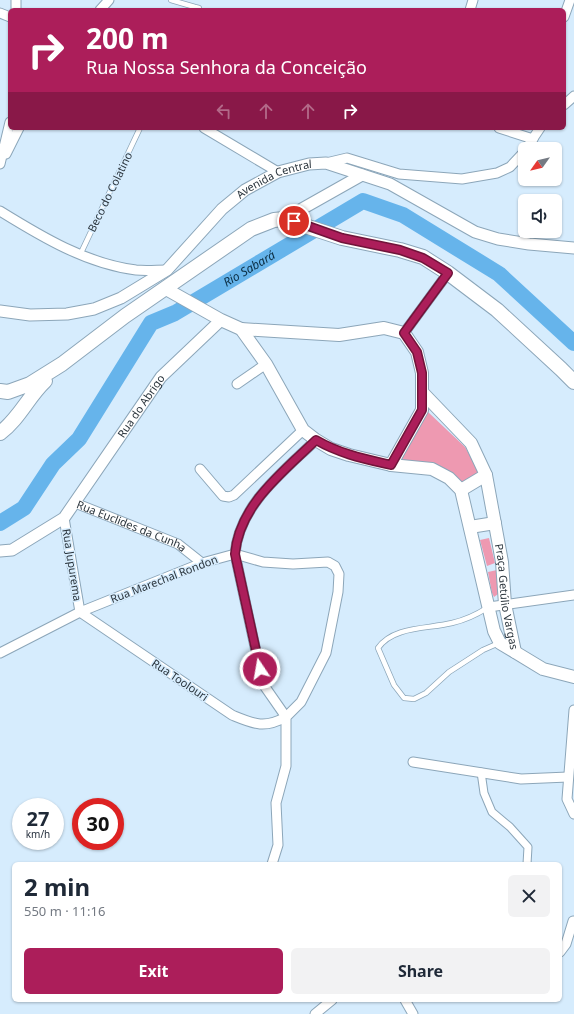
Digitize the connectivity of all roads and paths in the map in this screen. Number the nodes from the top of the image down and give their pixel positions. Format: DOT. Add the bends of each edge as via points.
graph roads {
  1 [pos="109,0"];
  2 [pos="171,0"];
  3 [pos="570,0"];
  4 [pos="102,8"];
  5 [pos="199,8"];
  6 [pos="566,11"];
  7 [pos="574,96"];
  8 [pos="566,103"];
  9 [pos="8,130"];
  10 [pos="18,130"];
  11 [pos="139,130"];
  12 [pos="207,130"];
  13 [pos="505,130"];
  14 [pos="539,130"];
  15 [pos="533,139"];
  16 [pos="531,142"];
  17 [pos="518,158"];
  18 [pos="326,164"];
  19 [pos="0,165"];
  20 [pos="278,172"];
  21 [pos="362,175"];
  22 [pos="0,211"];
  23 [pos="284,219"];
  24 [pos="574,248"];
  25 [pos="80,255"];
  26 [pos="167,270"];
  27 [pos="448,273"];
  28 [pos="171,292"];
  29 [pos="0,311"];
  30 [pos="221,320"];
  31 [pos="241,329"];
  32 [pos="267,329"];
  33 [pos="404,333"];
  34 [pos="256,350"];
  35 [pos="62,364"];
  36 [pos="266,364"];
  37 [pos="574,382"];
  38 [pos="237,384"];
  39 [pos="3,390"];
  40 [pos="423,393"];
  41 [pos="20,410"];
  42 [pos="303,430"];
  43 [pos="0,433"];
  44 [pos="316,440"];
  45 [pos="391,465"];
  46 [pos="200,469"];
  47 [pos="486,474"];
  48 [pos="460,490"];
  49 [pos="75,503"];
  50 [pos="64,518"];
  51 [pos="495,523"];
  52 [pos="470,527"];
  53 [pos="0,551"];
  54 [pos="235,554"];
  55 [pos="202,563"];
  56 [pos="574,595"];
  57 [pos="505,604"];
  58 [pos="488,607"];
  59 [pos="80,612"];
  60 [pos="500,642"];
  61 [pos="515,652"];
  62 [pos="0,653"];
  63 [pos="574,677"];
  64 [pos="574,710"];
  65 [pos="286,718"];
  66 [pos="413,762"];
  67 [pos="480,772"];
  68 [pos="568,777"];
  69 [pos="574,814"];
  70 [pos="273,862"];
  71 [pos="527,862"];
  72 [pos="573,918"];
  73 [pos="562,949"];
  74 [pos="330,1002"];
  75 [pos="406,1002"];
  76 [pos="315,1014"];
  77 [pos="413,1014"];
  1 -- 4 [label="street"];
  2 -- 5 [label="lane"];
  3 -- 6 [label="street"];
  7 -- 8 [label="street"];
  9 -- 19 [label="street"];
  10 -- 19 [label="street"];
  11 -- 25 [label="lane, Beco do Colatino"];
  12 -- 20 [label="street"];
  13 -- 15 [label="street"];
  14 -- 15 [label="street"];
  15 -- 16 [label="street"];
  17 -- 18 [label="street" via="510,167 497,173 462,179 399,174 347,158"];
  18 -- 20 [label="street, Avenida Central" via="309,164"];
  18 -- 21 [label="street, Avenida Central"];
  20 -- 26 [label="street, Avenida Central" via="245,190 222,209"];
  21 -- 23 [label="street"];
  21 -- 24 [label="street, Avenida Central" via="390,184 475,232 498,239"];
  22 -- 25 [label="street"];
  23 -- 27 [label="main road" via="342,238 400,250 423,258"];
  23 -- 28 [label="main road" via="251,229"];
  25 -- 26 [label="street" via="103,264 137,270"];
  26 -- 29 [label="street, Avenida Central" via="121,298 94,309 67,314 30,315"];
  27 -- 33 [label="street"];
  27 -- 37 [label="main road" via="497,310"];
  28 -- 30 [label="main road"];
  28 -- 35 [label="main road" via="125,316"];
  30 -- 31 [label="main road"];
  30 -- 49 [label="street, Rua do Abrigo" via="161,377"];
  31 -- 32 [label="main road"];
  31 -- 34 [label="main road"];
  32 -- 33 [label="main road" via="339,335 384,328"];
  32 -- 34 [label="main road"];
  33 -- 40 [label="main road" via="417,352"];
  34 -- 36 [label="main road"];
  35 -- 39 [label="main road" via="30,384"];
  35 -- 41 [label="main road" via="34,390"];
  36 -- 38 [label="street"];
  36 -- 42 [label="main road"];
  39 -- 41 [label="main road"];
  40 -- 45 [label="main road" via="422,410"];
  40 -- 47 [label="main road, Praça Getúlio Vargas" via="471,443"];
  41 -- 43 [label="main road" via="12,424"];
  42 -- 44 [label="main road"];
  42 -- 46 [label="street" via="229,497 223,496"];
  44 -- 45 [label="main road" via="331,449"];
  44 -- 54 [label="street" via="268,485 247,514 236,537"];
  45 -- 48 [label="main road" via="432,469 449,478"];
  47 -- 48 [label="main road"];
  47 -- 51 [label="main road, Praça Getúlio Vargas"];
  48 -- 52 [label="main road, Praça Getúlio Vargas"];
  49 -- 50 [label="street, Rua Euclides da Cunha"];
  49 -- 55 [label="street, Rua Euclides da Cunha" via="178,544"];
  50 -- 53 [label="street, Rua Euclides da Cunha" via="12,550"];
  50 -- 59 [label="street, Rua Jupurema"];
  51 -- 52 [label="main road"];
  51 -- 57 [label="main road, Praça Getúlio Vargas" via="502,562"];
  52 -- 58 [label="main road, Praça Getúlio Vargas"];
  54 -- 55 [label="street, Rua Marechal Rondon"];
  54 -- 65 [label="street" via="263,684"];
  54 -- 65 [label="street" via="263,562 328,562 335,566 339,574 326,652 301,702"];
  55 -- 59 [label="street, Rua Marechal Rondon"];
  56 -- 57 [label="street"];
  57 -- 58 [label="street"];
  57 -- 61 [label="main road, Praça Getúlio Vargas"];
  58 -- 60 [label="main road, Praça Getúlio Vargas" via="494,631"];
  58 -- 60 [label="lane" via="470,618 398,633 383,640 378,648 394,685 404,698 414,699 426,693 448,672"];
  59 -- 62 [label="street, Rua Marechal Rondon"];
  59 -- 65 [label="street, Rua Toolouri" via="232,715 257,725 274,724"];
  60 -- 61 [label="main road, Praça Getúlio Vargas"];
  61 -- 63 [label="main road" via="543,669"];
  64 -- 68 [label="street"];
  65 -- 70 [label="street" via="286,766 276,803 278,845"];
  66 -- 67 [label="street"];
  67 -- 68 [label="street" via="521,779"];
  67 -- 71 [label="street" via="484,793 492,812 528,847"];
  68 -- 69 [label="street" via="567,799"];
  72 -- 73 [label="street" via="566,944"];
  74 -- 76 [label="street"];
  75 -- 77 [label="street"];
}
